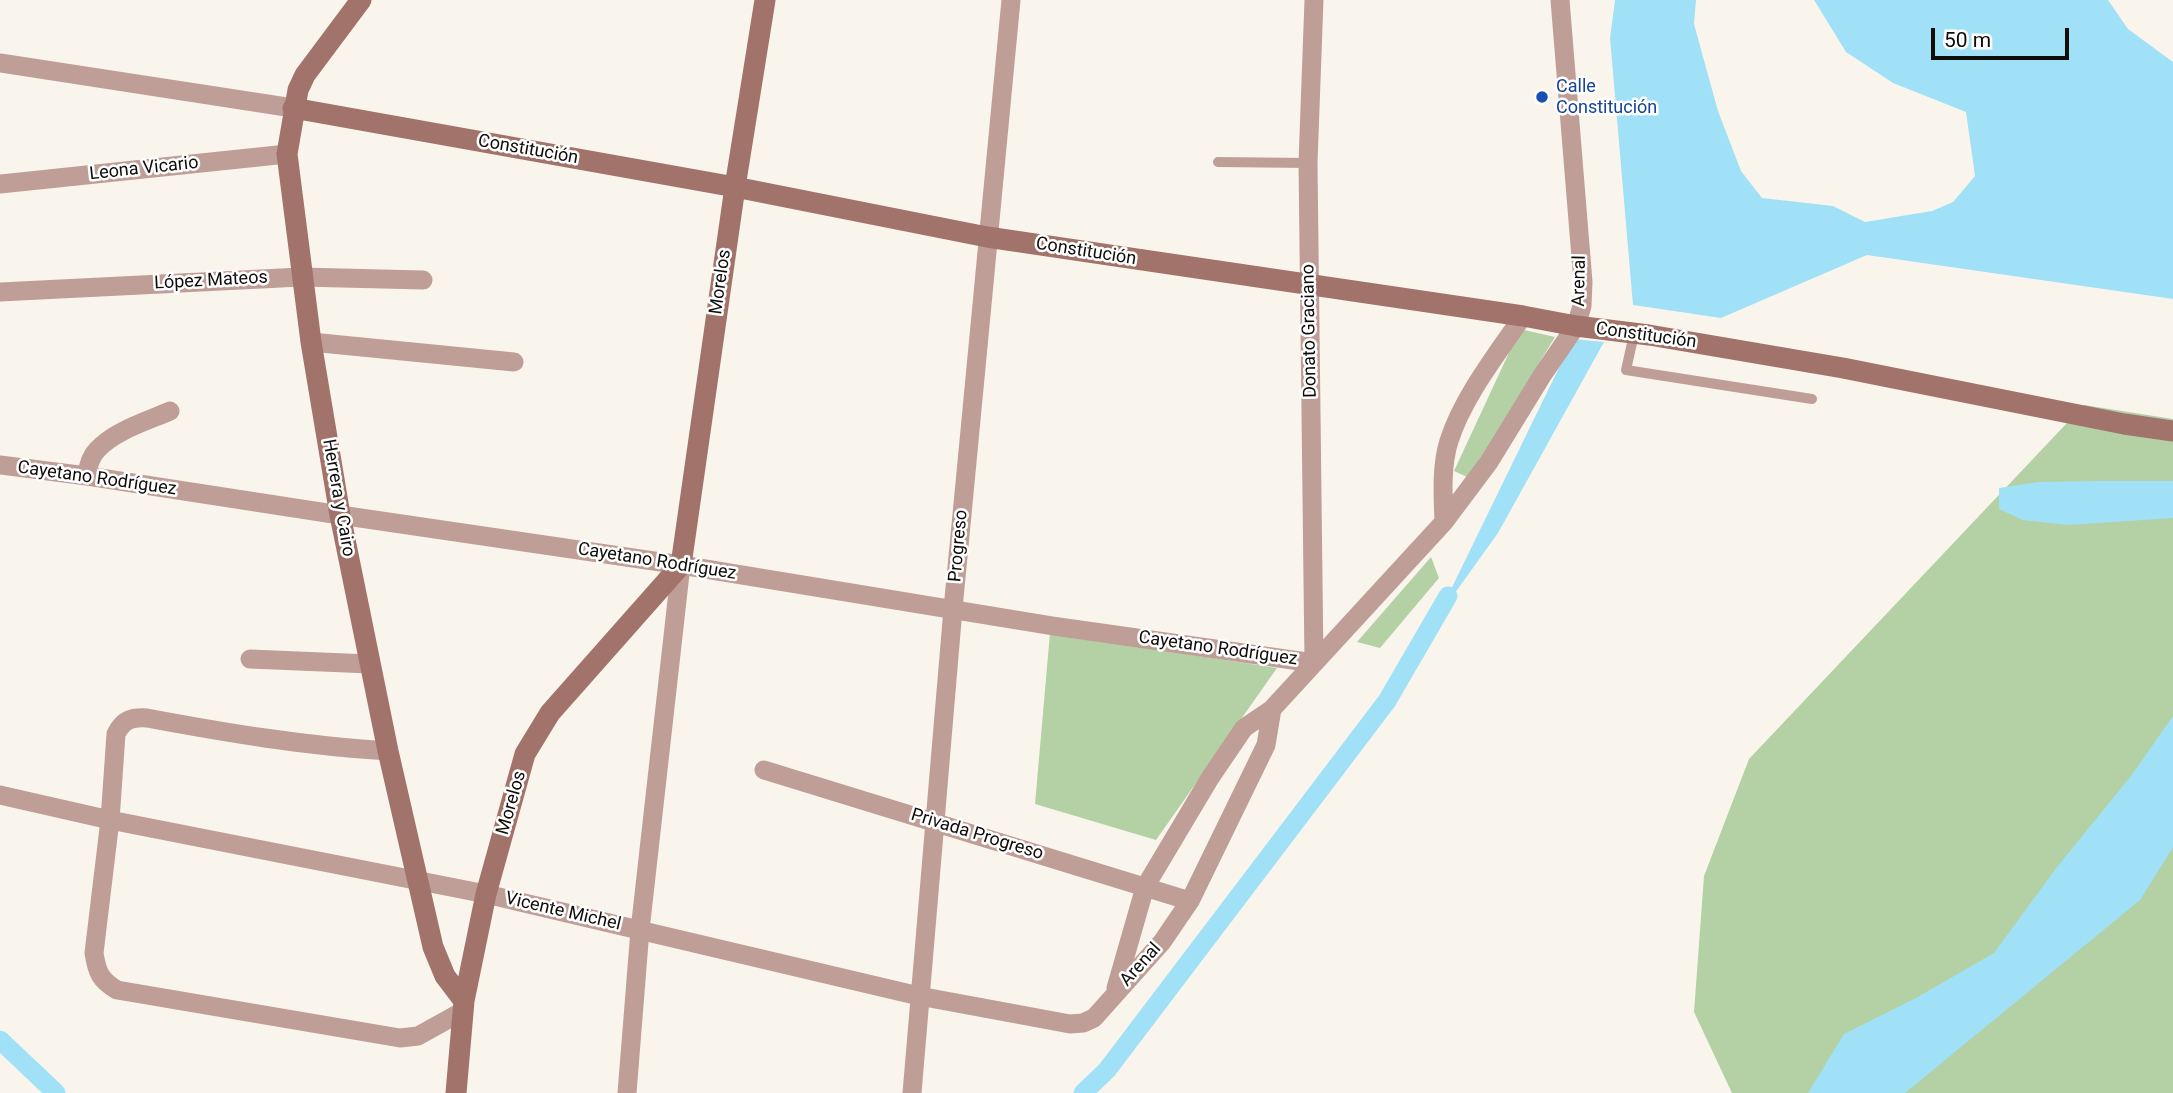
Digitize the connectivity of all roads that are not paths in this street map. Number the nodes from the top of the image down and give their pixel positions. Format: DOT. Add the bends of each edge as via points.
graph roads {
  1 [pos="361,0"];
  2 [pos="765,0"];
  3 [pos="1011,0"];
  4 [pos="1314,0"];
  5 [pos="1560,0"];
  6 [pos="0,63"];
  7 [pos="293,108"];
  8 [pos="287,154"];
  9 [pos="1218,162"];
  10 [pos="1308,163"];
  11 [pos="0,184"];
  12 [pos="735,187"];
  13 [pos="987,237"];
  14 [pos="301,277"];
  15 [pos="422,280"];
  16 [pos="1310,286"];
  17 [pos="0,292"];
  18 [pos="1524,316"];
  19 [pos="1576,326"];
  20 [pos="1634,333"];
  21 [pos="311,342"];
  22 [pos="514,362"];
  23 [pos="1812,399"];
  24 [pos="170,411"];
  25 [pos="2173,431"];
  26 [pos="0,465"];
  27 [pos="87,475"];
  28 [pos="340,516"];
  29 [pos="1444,522"];
  30 [pos="681,565"];
  31 [pos="953,609"];
  32 [pos="250,659"];
  33 [pos="1314,663"];
  34 [pos="370,664"];
  35 [pos="1272,709"];
  36 [pos="388,751"];
  37 [pos="764,770"];
  38 [pos="0,795"];
  39 [pos="110,820"];
  40 [pos="935,822"];
  41 [pos="416,879"];
  42 [pos="1145,887"];
  43 [pos="486,894"];
  44 [pos="1190,901"];
  45 [pos="640,930"];
  46 [pos="919,996"];
  47 [pos="1114,996"];
  48 [pos="464,1006"];
  49 [pos="456,1093"];
  50 [pos="627,1093"];
  51 [pos="912,1093"];
  1 -- 7 [label="street, Herrera y Cairo" via="305,75"];
  2 -- 12 [label="street, Morelos"];
  3 -- 13 [label="street, Progreso"];
  4 -- 10 [label="street, Donato Graciano"];
  5 -- 19 [label="street, Arenal" via="1583,282"];
  6 -- 7 [label="street, Constitución"];
  7 -- 8 [label="street, Herrera y Cairo"];
  7 -- 12 [label="street, Constitución"];
  8 -- 11 [label="street, Leona Vicario"];
  8 -- 14 [label="street, Herrera y Cairo"];
  9 -- 10 [label="lane"];
  10 -- 16 [label="street, Donato Graciano"];
  12 -- 13 [label="street, Constitución"];
  12 -- 30 [label="street, Morelos"];
  13 -- 16 [label="street, Constitución"];
  13 -- 31 [label="street, Progreso"];
  14 -- 15 [label="street, López Mateos"];
  14 -- 17 [label="street, López Mateos"];
  14 -- 21 [label="street, Herrera y Cairo"];
  16 -- 18 [label="street, Constitución"];
  16 -- 33 [label="street, Donato Graciano"];
  18 -- 19 [label="street, Constitución"];
  18 -- 29 [label="street" via="1478,380 1448,442"];
  19 -- 20 [label="street, Constitución"];
  19 -- 29 [label="street, Arenal" via="1489,462"];
  20 -- 23 [label="lane" via="1626,370"];
  20 -- 25 [label="street, Constitución"];
  21 -- 22 [label="street"];
  21 -- 28 [label="street, Herrera y Cairo"];
  24 -- 27 [label="street" via="97,450"];
  26 -- 27 [label="street, Cayetano Rodríguez"];
  27 -- 28 [label="street, Cayetano Rodríguez"];
  28 -- 30 [label="street, Cayetano Rodríguez"];
  28 -- 34 [label="street, Herrera y Cairo"];
  29 -- 33 [label="street, Arenal"];
  30 -- 31 [label="street, Cayetano Rodríguez"];
  30 -- 43 [label="street, Morelos" via="550,713 525,754"];
  30 -- 45 [label="street, Morelos"];
  31 -- 33 [label="street, Cayetano Rodríguez"];
  31 -- 40 [label="street, Progreso"];
  32 -- 34 [label="street"];
  33 -- 35 [label="street, Arenal"];
  34 -- 36 [label="street, Herrera y Cairo"];
  35 -- 42 [label="street, Arenal" via="1244,728"];
  35 -- 44 [label="street, Arenal" via="1266,745"];
  36 -- 39 [label="street" via="319,747 132,717 121,723 116,734"];
  36 -- 41 [label="street, Herrera y Cairo"];
  37 -- 40 [label="street, Privada Progreso"];
  38 -- 39 [label="street, Vicente Michel"];
  39 -- 41 [label="street, Vicente Michel"];
  39 -- 48 [label="street" via="94,953 97,972 117,990 400,1038 418,1036"];
  40 -- 42 [label="street, Privada Progreso"];
  40 -- 46 [label="street, Progreso"];
  41 -- 43 [label="street, Vicente Michel"];
  41 -- 48 [label="street, Herrera y Cairo" via="432,947"];
  42 -- 44 [label="street, Privada Progreso"];
  42 -- 47 [label="street, Arenal"];
  43 -- 45 [label="street, Vicente Michel"];
  43 -- 48 [label="street, Morelos"];
  44 -- 47 [label="street, Arenal" via="1162,942"];
  45 -- 46 [label="street, Vicente Michel"];
  45 -- 50 [label="street, Morelos"];
  46 -- 47 [label="street, Vicente Michel" via="1070,1024 1094,1018"];
  46 -- 51 [label="street, Progreso"];
  48 -- 49 [label="street, Morelos"];
}
